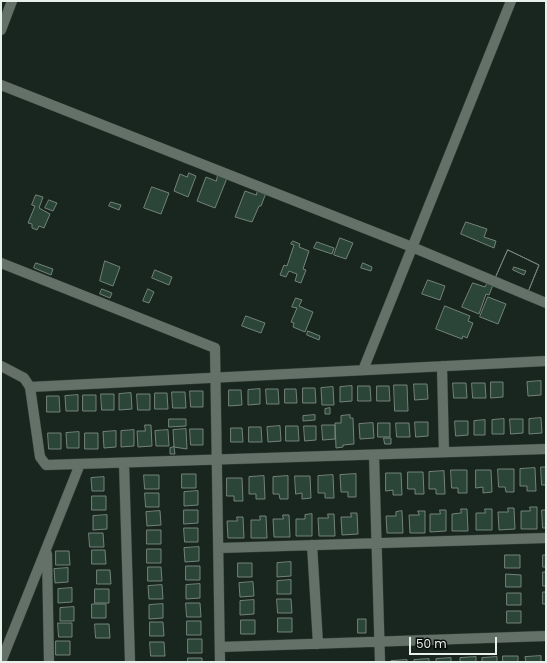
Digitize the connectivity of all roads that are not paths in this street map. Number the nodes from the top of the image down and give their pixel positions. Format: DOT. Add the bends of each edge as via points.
graph roads {
  1 [pos="12,1"];
  2 [pos="511,1"];
  3 [pos="1,30"];
  4 [pos="1,85"];
  5 [pos="412,247"];
  6 [pos="1,263"];
  7 [pos="546,303"];
  8 [pos="546,361"];
  9 [pos="1,366"];
  10 [pos="442,366"];
  11 [pos="363,370"];
  12 [pos="216,376"];
  13 [pos="30,387"];
  14 [pos="546,449"];
  15 [pos="444,452"];
  16 [pos="374,455"];
  17 [pos="217,460"];
  18 [pos="124,463"];
  19 [pos="80,464"];
  20 [pos="546,538"];
  21 [pos="376,543"];
  22 [pos="312,545"];
  23 [pos="47,548"];
  24 [pos="219,548"];
  25 [pos="546,636"];
  26 [pos="379,642"];
  27 [pos="318,644"];
  28 [pos="220,647"];
  29 [pos="1,662"];
  30 [pos="49,662"];
  31 [pos="130,662"];
  32 [pos="220,662"];
  33 [pos="380,662"];
  1 -- 3 [label="street"];
  2 -- 5 [label="street"];
  4 -- 5 [label="street"];
  5 -- 7 [label="street"];
  5 -- 11 [label="street"];
  6 -- 12 [label="street" via="215,348"];
  8 -- 10 [label="street"];
  9 -- 13 [label="street" via="24,378"];
  10 -- 11 [label="street"];
  10 -- 15 [label="street"];
  11 -- 12 [label="street"];
  12 -- 13 [label="street"];
  12 -- 17 [label="street"];
  13 -- 19 [label="street" via="40,457 46,465"];
  14 -- 15 [label="street"];
  15 -- 16 [label="street"];
  16 -- 17 [label="street"];
  16 -- 21 [label="street"];
  17 -- 18 [label="street"];
  17 -- 24 [label="street"];
  18 -- 19 [label="street"];
  18 -- 31 [label="street"];
  19 -- 23 [label="street"];
  20 -- 21 [label="street"];
  21 -- 22 [label="street"];
  21 -- 26 [label="street"];
  22 -- 24 [label="street"];
  22 -- 27 [label="street"];
  23 -- 29 [label="street"];
  23 -- 30 [label="street"];
  24 -- 28 [label="street"];
  25 -- 26 [label="street"];
  26 -- 27 [label="street"];
  26 -- 33 [label="street"];
  27 -- 28 [label="street"];
  28 -- 32 [label="street"];
}
